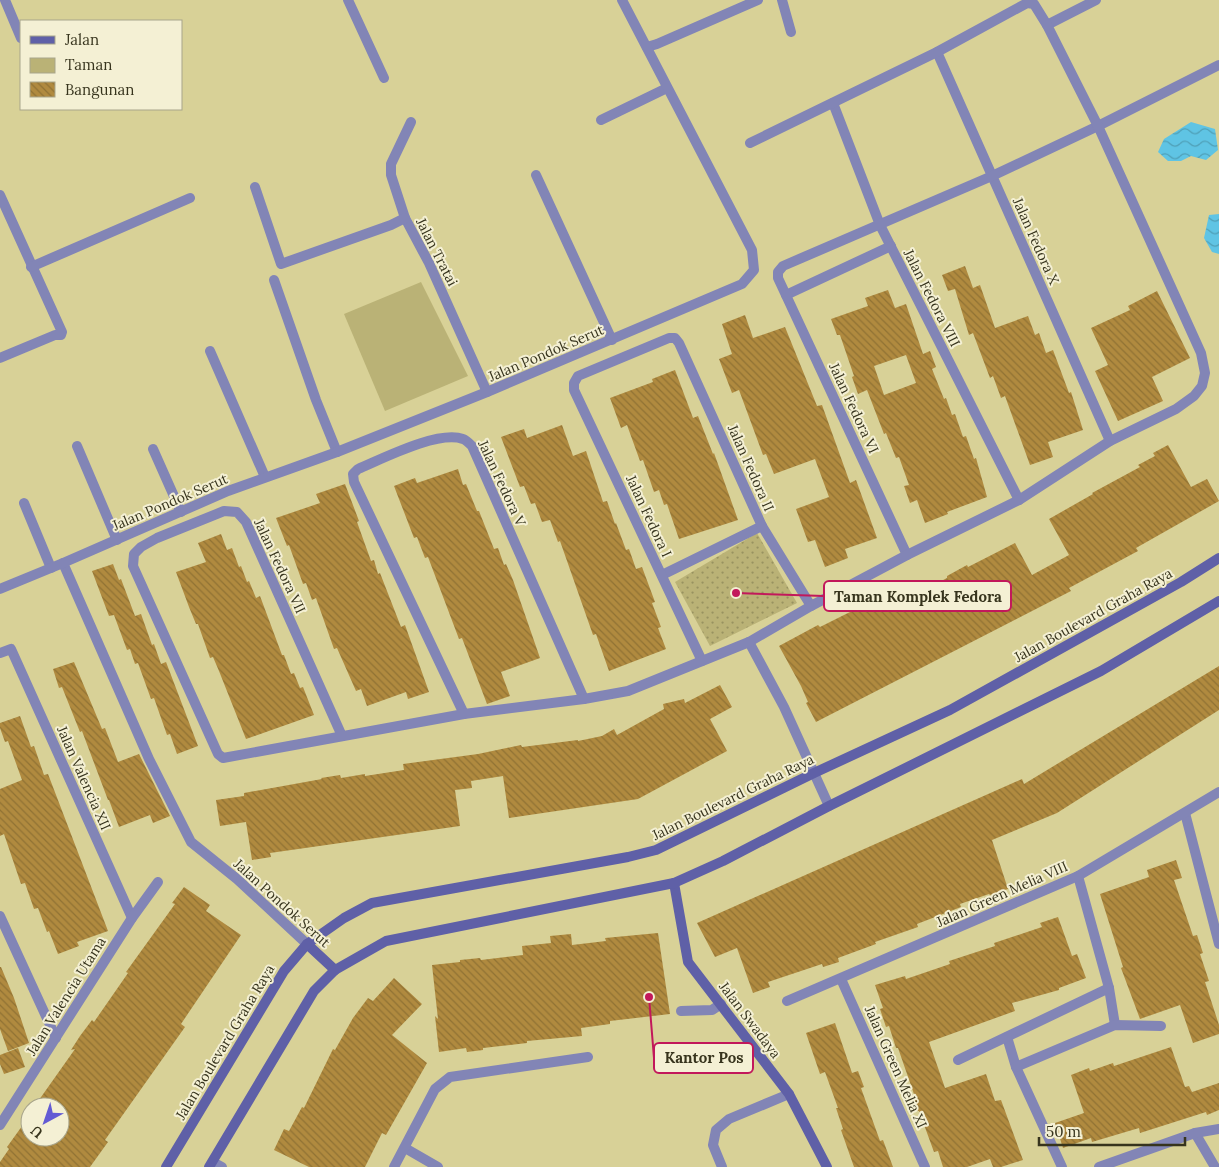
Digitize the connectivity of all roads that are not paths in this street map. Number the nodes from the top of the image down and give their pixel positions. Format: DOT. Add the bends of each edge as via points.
graph roads {
  1 [pos="5,0"];
  2 [pos="348,0"];
  3 [pos="622,0"];
  4 [pos="758,0"];
  5 [pos="782,0"];
  6 [pos="1096,0"];
  7 [pos="0,2"];
  8 [pos="1047,25"];
  9 [pos="791,32"];
  10 [pos="20,36"];
  11 [pos="647,47"];
  12 [pos="937,52"];
  13 [pos="1219,65"];
  14 [pos="384,78"];
  15 [pos="667,88"];
  16 [pos="833,103"];
  17 [pos="601,120"];
  18 [pos="411,122"];
  19 [pos="1098,126"];
  20 [pos="750,143"];
  21 [pos="536,175"];
  22 [pos="992,176"];
  23 [pos="255,187"];
  24 [pos="0,195"];
  25 [pos="190,198"];
  26 [pos="405,218"];
  27 [pos="880,225"];
  28 [pos="891,246"];
  29 [pos="31,267"];
  30 [pos="274,280"];
  31 [pos="786,295"];
  32 [pos="612,340"];
  33 [pos="210,351"];
  34 [pos="0,358"];
  35 [pos="574,383"];
  36 [pos="487,392"];
  37 [pos="1110,441"];
  38 [pos="77,446"];
  39 [pos="153,449"];
  40 [pos="337,452"];
  41 [pos="265,477"];
  42 [pos="1019,500"];
  43 [pos="24,504"];
  44 [pos="181,512"];
  45 [pos="762,526"];
  46 [pos="117,540"];
  47 [pos="907,556"];
  48 [pos="1219,558"];
  49 [pos="63,563"];
  50 [pos="51,568"];
  51 [pos="662,574"];
  52 [pos="0,589"];
  53 [pos="1219,600"];
  54 [pos="811,606"];
  55 [pos="749,642"];
  56 [pos="0,653"];
  57 [pos="702,661"];
  58 [pos="584,698"];
  59 [pos="464,714"];
  60 [pos="342,736"];
  61 [pos="814,773"];
  62 [pos="1219,792"];
  63 [pos="829,806"];
  64 [pos="1185,813"];
  65 [pos="1078,876"];
  66 [pos="158,882"];
  67 [pos="674,883"];
  68 [pos="0,916"];
  69 [pos="132,918"];
  70 [pos="307,944"];
  71 [pos="1219,944"];
  72 [pos="335,970"];
  73 [pos="841,979"];
  74 [pos="1109,988"];
  75 [pos="787,1001"];
  76 [pos="721,1004"];
  77 [pos="681,1011"];
  78 [pos="1115,1025"];
  79 [pos="1161,1026"];
  80 [pos="1007,1037"];
  81 [pos="56,1038"];
  82 [pos="588,1057"];
  83 [pos="958,1060"];
  84 [pos="1016,1066"];
  85 [pos="789,1094"];
  86 [pos="0,1125"];
  87 [pos="1219,1128"];
  88 [pos="1195,1133"];
  89 [pos="405,1148"];
  90 [pos="215,1165"];
  91 [pos="166,1167"];
  92 [pos="394,1167"];
  93 [pos="438,1167"];
  94 [pos="722,1167"];
  95 [pos="827,1167"];
  96 [pos="926,1167"];
  97 [pos="1062,1167"];
  98 [pos="1099,1167"];
  99 [pos="1215,1167"];
  1 -- 7 [label="street"];
  1 -- 10 [label="street"];
  2 -- 14 [label="street"];
  3 -- 11 [label="street, Jalan Pondok Serut"];
  4 -- 11 [label="street"];
  5 -- 9 [label="street"];
  6 -- 8 [label="street"];
  8 -- 12 [label="street" via="1034,4 1027,3"];
  8 -- 19 [label="street"];
  11 -- 15 [label="street, Jalan Pondok Serut"];
  12 -- 16 [label="street"];
  12 -- 22 [label="street, Jalan Fedora X"];
  13 -- 19 [label="street"];
  15 -- 17 [label="street"];
  15 -- 32 [label="street, Jalan Pondok Serut" via="752,250 754,270 742,284"];
  16 -- 20 [label="street"];
  16 -- 27 [label="street, Jalan Fedora VIII"];
  18 -- 26 [label="street, Jalan Tratai" via="391,164 391,175"];
  19 -- 22 [label="street"];
  19 -- 37 [label="street" via="1201,354 1205,373 1202,386 1194,396 1176,409"];
  21 -- 32 [label="street"];
  22 -- 27 [label="street"];
  22 -- 37 [label="street, Jalan Fedora X"];
  23 -- 26 [label="street" via="281,264"];
  24 -- 29 [label="street"];
  25 -- 29 [label="street"];
  26 -- 36 [label="street, Jalan Tratai" via="429,263"];
  27 -- 28 [label="street, Jalan Fedora VIII"];
  27 -- 31 [label="street, Jalan Fedora VI" via="783,266 778,278"];
  28 -- 31 [label="street"];
  28 -- 42 [label="street, Jalan Fedora VIII"];
  29 -- 34 [label="street" via="61,335"];
  30 -- 40 [label="street"];
  31 -- 47 [label="street, Jalan Fedora VI"];
  32 -- 36 [label="street, Jalan Pondok Serut"];
  33 -- 41 [label="street"];
  35 -- 45 [label="street, Jalan Fedora II" via="578,376 674,338 679,342"];
  35 -- 51 [label="street, Jalan Fedora I" via="574,390"];
  36 -- 40 [label="street, Jalan Pondok Serut"];
  37 -- 42 [label="street"];
  38 -- 46 [label="street"];
  39 -- 44 [label="street"];
  40 -- 41 [label="street, Jalan Pondok Serut"];
  41 -- 44 [label="street, Jalan Pondok Serut"];
  42 -- 47 [label="street"];
  43 -- 50 [label="street"];
  44 -- 46 [label="street, Jalan Pondok Serut"];
  45 -- 51 [label="street"];
  45 -- 54 [label="street, Jalan Fedora II"];
  46 -- 49 [label="street, Jalan Pondok Serut"];
  47 -- 54 [label="street"];
  48 -- 61 [label="main road, Jalan Boulevard Graha Raya" via="950,710"];
  49 -- 50 [label="street, Jalan Pondok Serut"];
  49 -- 70 [label="street, Jalan Pondok Serut" via="149,759 191,842"];
  50 -- 52 [label="street, Jalan Pondok Serut"];
  51 -- 57 [label="street, Jalan Fedora I"];
  53 -- 63 [label="main road" via="1101,671"];
  54 -- 55 [label="street"];
  55 -- 57 [label="street"];
  55 -- 61 [label="street"];
  56 -- 69 [label="street, Jalan Valencia XII" via="11,649"];
  57 -- 58 [label="street" via="628,690"];
  58 -- 59 [label="street"];
  58 -- 59 [label="street, Jalan Fedora V" via="472,446 465,439 455,437 419,442 353,474"];
  59 -- 60 [label="street"];
  60 -- 60 [label="street, Jalan Fedora VII" via="223,758 218,754 132,566 134,554 157,538 224,511 237,512 246,522"];
  61 -- 63 [label="street"];
  61 -- 70 [label="main road, Jalan Boulevard Graha Raya" via="656,850 372,903"];
  62 -- 64 [label="street, Jalan Green Melia VIII"];
  63 -- 67 [label="main road"];
  64 -- 65 [label="street, Jalan Green Melia VIII"];
  64 -- 71 [label="street"];
  65 -- 73 [label="street, Jalan Green Melia VIII"];
  65 -- 74 [label="street"];
  66 -- 69 [label="street, Jalan Valencia Utama"];
  67 -- 72 [label="main road" via="386,941"];
  67 -- 76 [label="main road, Jalan Swadaya" via="688,962"];
  68 -- 81 [label="street"];
  69 -- 81 [label="street, Jalan Valencia Utama"];
  70 -- 72 [label="main road, Jalan Pondok Serut"];
  70 -- 91 [label="main road, Jalan Boulevard Graha Raya" via="284,970"];
  72 -- 90 [label="main road" via="314,991"];
  73 -- 75 [label="street, Jalan Green Melia VIII"];
  73 -- 96 [label="street, Jalan Green Melia XI"];
  74 -- 78 [label="street"];
  74 -- 80 [label="street"];
  76 -- 77 [label="street" via="712,1010"];
  76 -- 85 [label="main road, Jalan Swadaya"];
  78 -- 79 [label="street"];
  78 -- 84 [label="street"];
  80 -- 83 [label="street"];
  80 -- 84 [label="street"];
  81 -- 86 [label="street, Jalan Valencia Utama"];
  82 -- 89 [label="street" via="450,1077 435,1090"];
  84 -- 97 [label="street"];
  85 -- 94 [label="street" via="729,1119 716,1130 713,1145"];
  85 -- 95 [label="main road, Jalan Swadaya"];
  87 -- 88 [label="street"];
  88 -- 98 [label="street"];
  88 -- 99 [label="street"];
  89 -- 92 [label="street"];
  89 -- 93 [label="street"];
}
